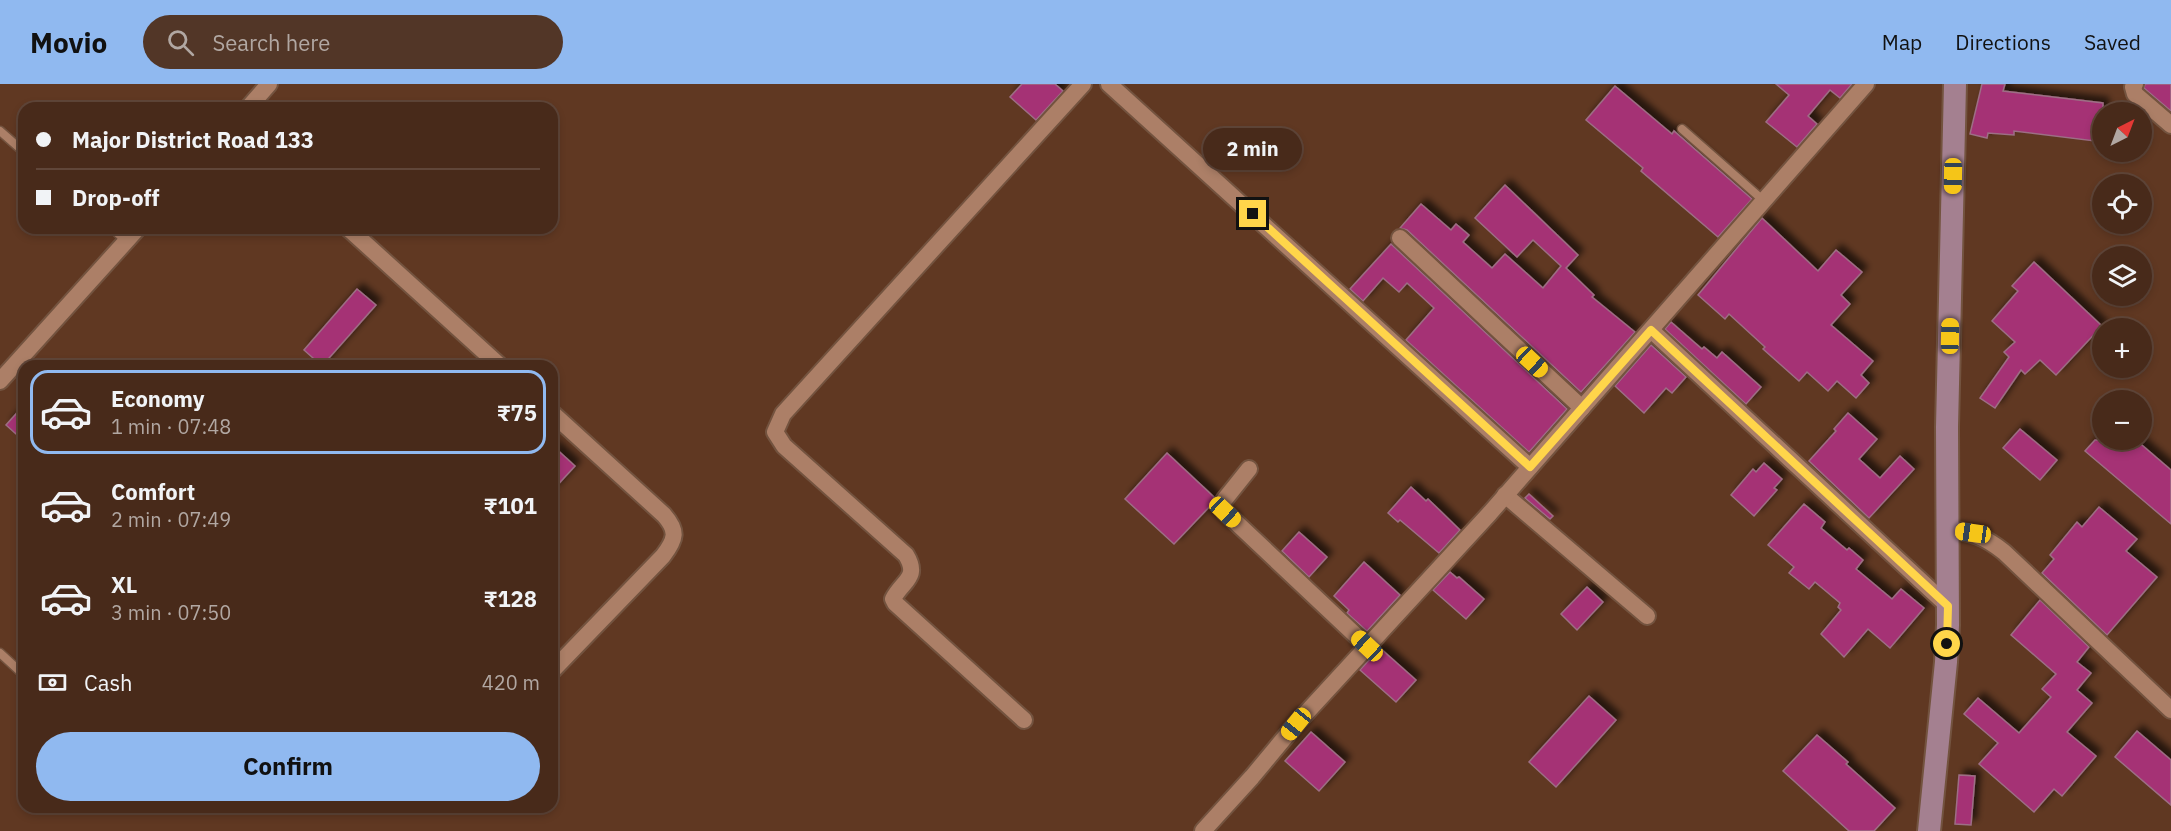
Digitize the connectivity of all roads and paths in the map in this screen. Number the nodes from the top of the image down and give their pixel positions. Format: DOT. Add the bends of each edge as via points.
graph roads {
  1 [pos="269,84"];
  2 [pos="1083,84"];
  3 [pos="1109,84"];
  4 [pos="1866,84"];
  5 [pos="1955,84"];
  6 [pos="2135,84"];
  7 [pos="253,102"];
  8 [pos="2171,125"];
  9 [pos="1682,129"];
  10 [pos="0,131"];
  11 [pos="18,147"];
  12 [pos="1764,201"];
  13 [pos="118,234"];
  14 [pos="132,234"];
  15 [pos="355,234"];
  16 [pos="1400,238"];
  17 [pos="126,241"];
  18 [pos="1651,330"];
  19 [pos="19,360"];
  20 [pos="493,360"];
  21 [pos="18,361"];
  22 [pos="0,381"];
  23 [pos="1582,408"];
  24 [pos="558,418"];
  25 [pos="1530,467"];
  26 [pos="1249,470"];
  27 [pos="1505,495"];
  28 [pos="1948,529"];
  29 [pos="1948,606"];
  30 [pos="1647,616"];
  31 [pos="1367,646"];
  32 [pos="0,653"];
  33 [pos="558,664"];
  34 [pos="18,670"];
  35 [pos="2171,710"];
  36 [pos="1024,720"];
  37 [pos="1203,831"];
  38 [pos="1929,831"];
  1 -- 7 [label="street"];
  2 -- 36 [label="street" via="783,414 775,432 784,446 906,555 912,572 893,598 895,603"];
  3 -- 25 [label="street"];
  4 -- 12 [label="street"];
  5 -- 28 [label="main road"];
  6 -- 8 [label="street" via="2135,94"];
  9 -- 12 [label="lane"];
  10 -- 11 [label="lane"];
  12 -- 18 [label="street"];
  13 -- 17 [label="lane"];
  14 -- 17 [label="street"];
  15 -- 20 [label="street"];
  16 -- 23 [label="street"];
  17 -- 19 [label="street"];
  18 -- 23 [label="street"];
  18 -- 29 [label="street"];
  21 -- 22 [label="street"];
  23 -- 25 [label="street"];
  24 -- 33 [label="street" via="664,514 674,536 663,556"];
  25 -- 27 [label="street"];
  26 -- 31 [label="street" via="1222,504 1225,512"];
  27 -- 30 [label="street"];
  27 -- 31 [label="street"];
  28 -- 29 [label="main road"];
  28 -- 35 [label="street" via="1973,533 2004,552"];
  29 -- 38 [label="main road"];
  31 -- 37 [label="street"];
  32 -- 34 [label="lane"];
}
